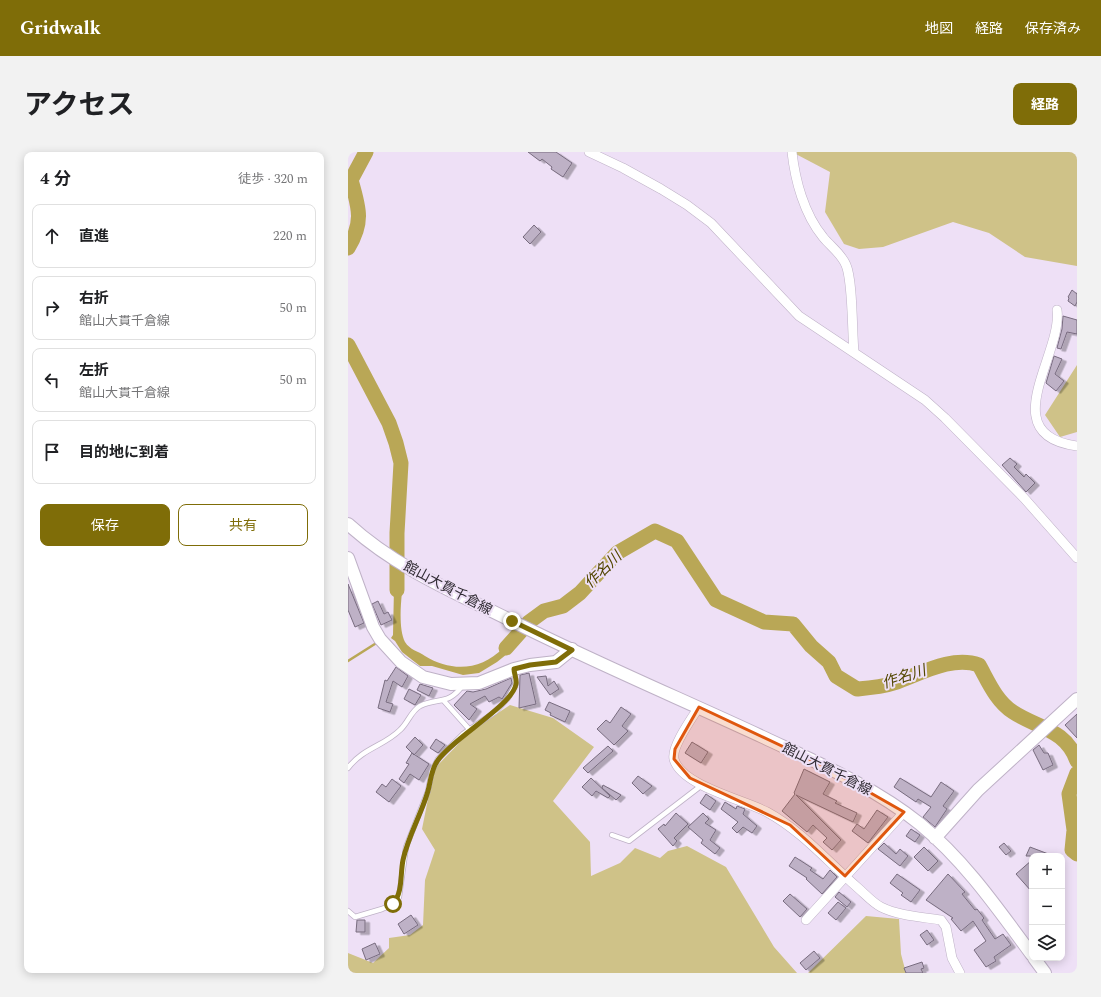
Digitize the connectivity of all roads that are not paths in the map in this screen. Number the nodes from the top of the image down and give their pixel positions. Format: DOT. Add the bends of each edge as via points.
graph roads {
  1 [pos="588,152"];
  2 [pos="792,152"];
  3 [pos="1057,310"];
  4 [pos="854,352"];
  5 [pos="1077,446"];
  6 [pos="350,528"];
  7 [pos="348,558"];
  8 [pos="1077,558"];
  9 [pos="572,650"];
  10 [pos="514,669"];
  11 [pos="463,685"];
  12 [pos="1077,699"];
  13 [pos="444,701"];
  14 [pos="699,708"];
  15 [pos="469,729"];
  16 [pos="348,768"];
  17 [pos="703,784"];
  18 [pos="904,812"];
  19 [pos="612,835"];
  20 [pos="935,838"];
  21 [pos="845,876"];
  22 [pos="348,911"];
  23 [pos="806,920"];
  24 [pos="1029,951"];
  25 [pos="1036,961"];
  26 [pos="960,973"];
  27 [pos="1045,973"];
  1 -- 4 [label="street" via="661,189 711,222 799,316"];
  2 -- 4 [label="street" via="795,177 806,206 822,236 846,265"];
  3 -- 5 [label="street" via="1057,327 1039,383 1034,414 1046,433 1066,444"];
  4 -- 8 [label="street" via="920,397 945,418 1038,513"];
  6 -- 9 [label="main road, 館山大貫千倉線" via="410,570"];
  7 -- 11 [label="main road" via="374,627 382,641 401,662 423,677 441,683"];
  9 -- 10 [label="main road" via="556,662"];
  9 -- 14 [label="main road, 館山大貫千倉線"];
  10 -- 11 [label="main road" via="487,680"];
  10 -- 15 [label="lane" via="516,684 508,698 495,712"];
  11 -- 13 [label="lane" via="456,694"];
  12 -- 20 [label="main road" via="978,790"];
  13 -- 15 [label="lane"];
  13 -- 16 [label="lane" via="420,706 399,731 356,757"];
  14 -- 17 [label="street" via="674,749 674,759 690,778"];
  14 -- 18 [label="main road, 館山大貫千倉線" via="820,764"];
  15 -- 22 [label="lane" via="438,759 432,771 428,791 406,847 399,897 393,904 368,914 354,917"];
  17 -- 19 [label="lane" via="629,841"];
  17 -- 21 [label="street" via="765,810 790,824"];
  18 -- 20 [label="main road, 館山大貫千倉線"];
  18 -- 21 [label="street"];
  20 -- 24 [label="main road, 館山大貫千倉線" via="991,898"];
  21 -- 23 [label="street"];
  21 -- 26 [label="street" via="880,906 941,920 946,927 952,958"];
  25 -- 27 [label="main road"];
}
